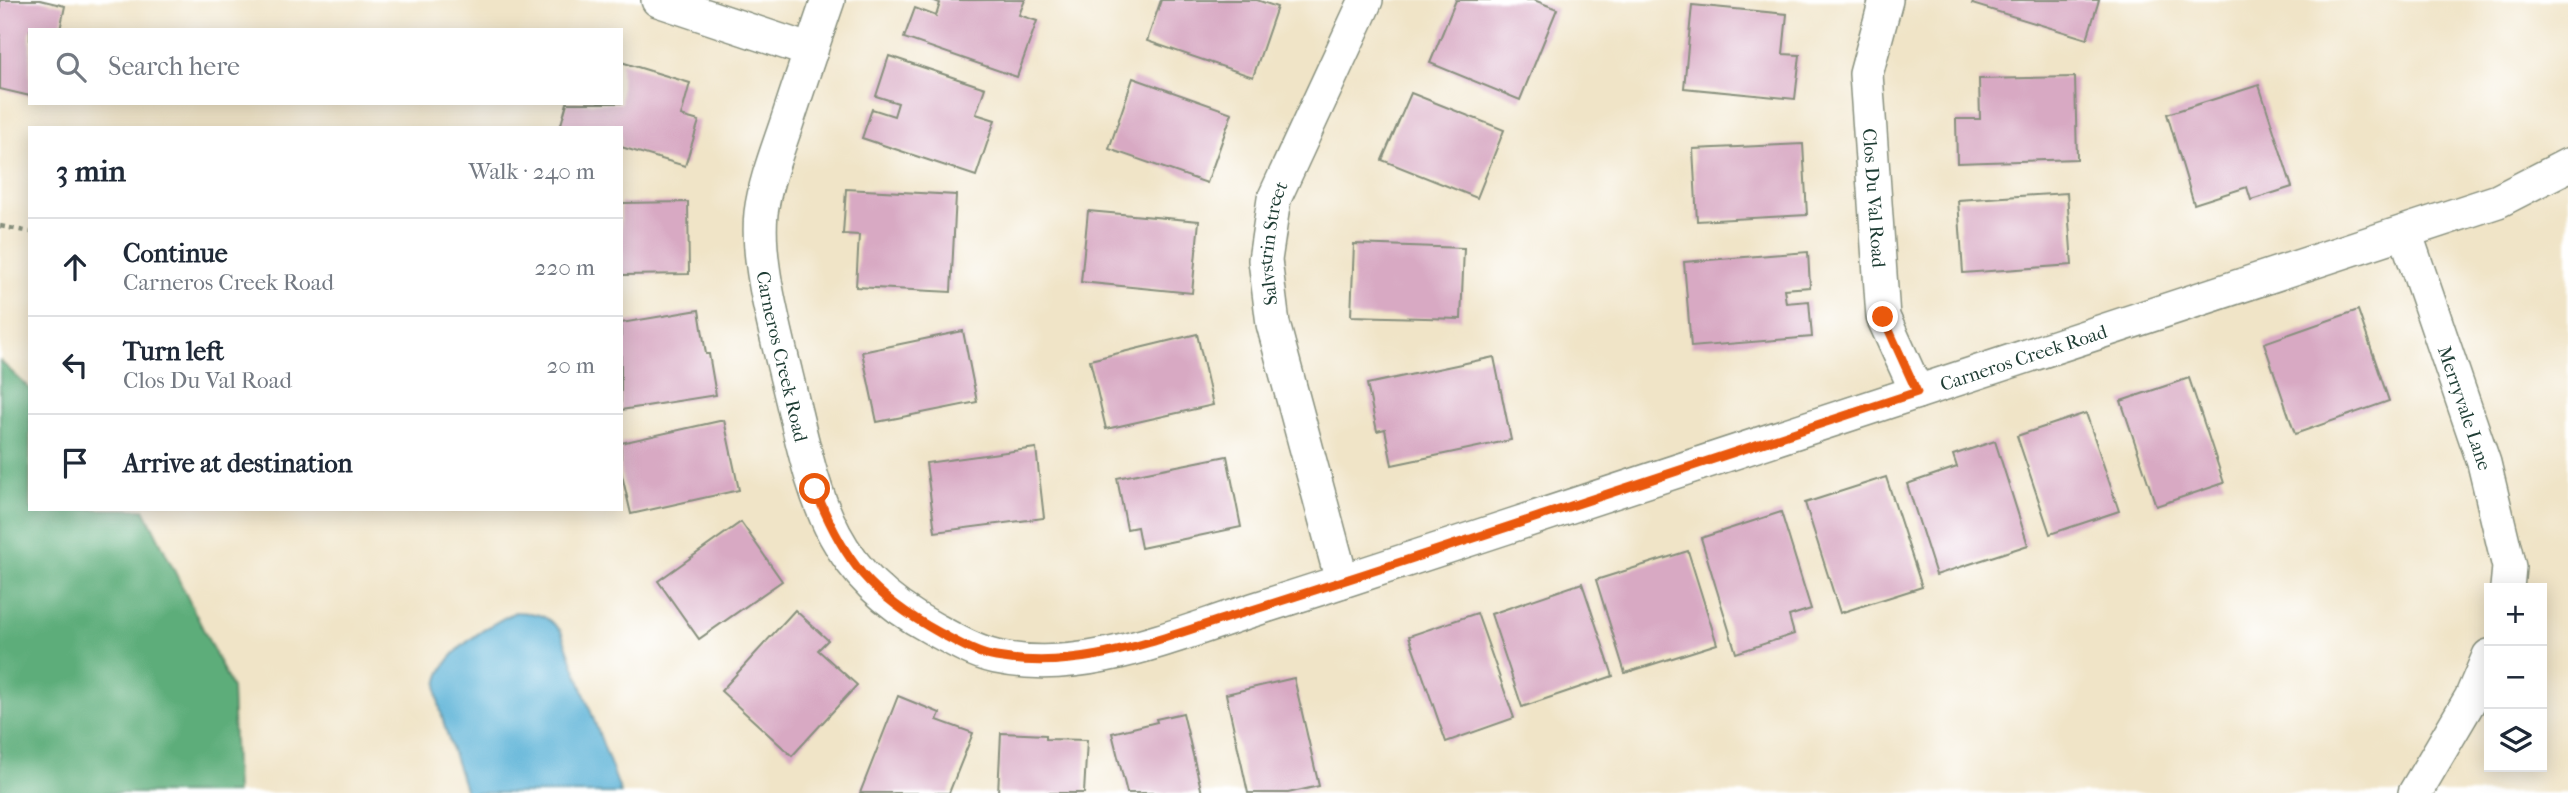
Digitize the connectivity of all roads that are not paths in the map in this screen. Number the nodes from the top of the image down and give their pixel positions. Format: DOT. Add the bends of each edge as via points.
graph roads {
  1 [pos="658,0"];
  2 [pos="828,0"];
  3 [pos="1366,0"];
  4 [pos="1886,0"];
  5 [pos="811,51"];
  6 [pos="2568,165"];
  7 [pos="2405,232"];
  8 [pos="1917,392"];
  9 [pos="1342,582"];
  10 [pos="2507,583"];
  11 [pos="2484,668"];
  12 [pos="2415,793"];
  1 -- 5 [label="street"];
  2 -- 5 [label="street, Carneros Creek Road"];
  3 -- 9 [label="street, Salvstrin Street" via="1274,199 1265,260 1273,324"];
  4 -- 8 [label="street, Clos Du Val Road" via="1866,74 1883,317"];
  5 -- 9 [label="street, Carneros Creek Road" via="769,175 761,216 764,260 774,325 815,489 851,563 880,595 914,619 992,657 1036,662 1118,652"];
  6 -- 7 [label="street, Carneros Creek Road" via="2498,201"];
  7 -- 8 [label="street, Carneros Creek Road"];
  7 -- 10 [label="street, Merryvale Lane" via="2484,463 2509,567"];
  8 -- 9 [label="street, Carneros Creek Road"];
  11 -- 12 [label="street"];
}
